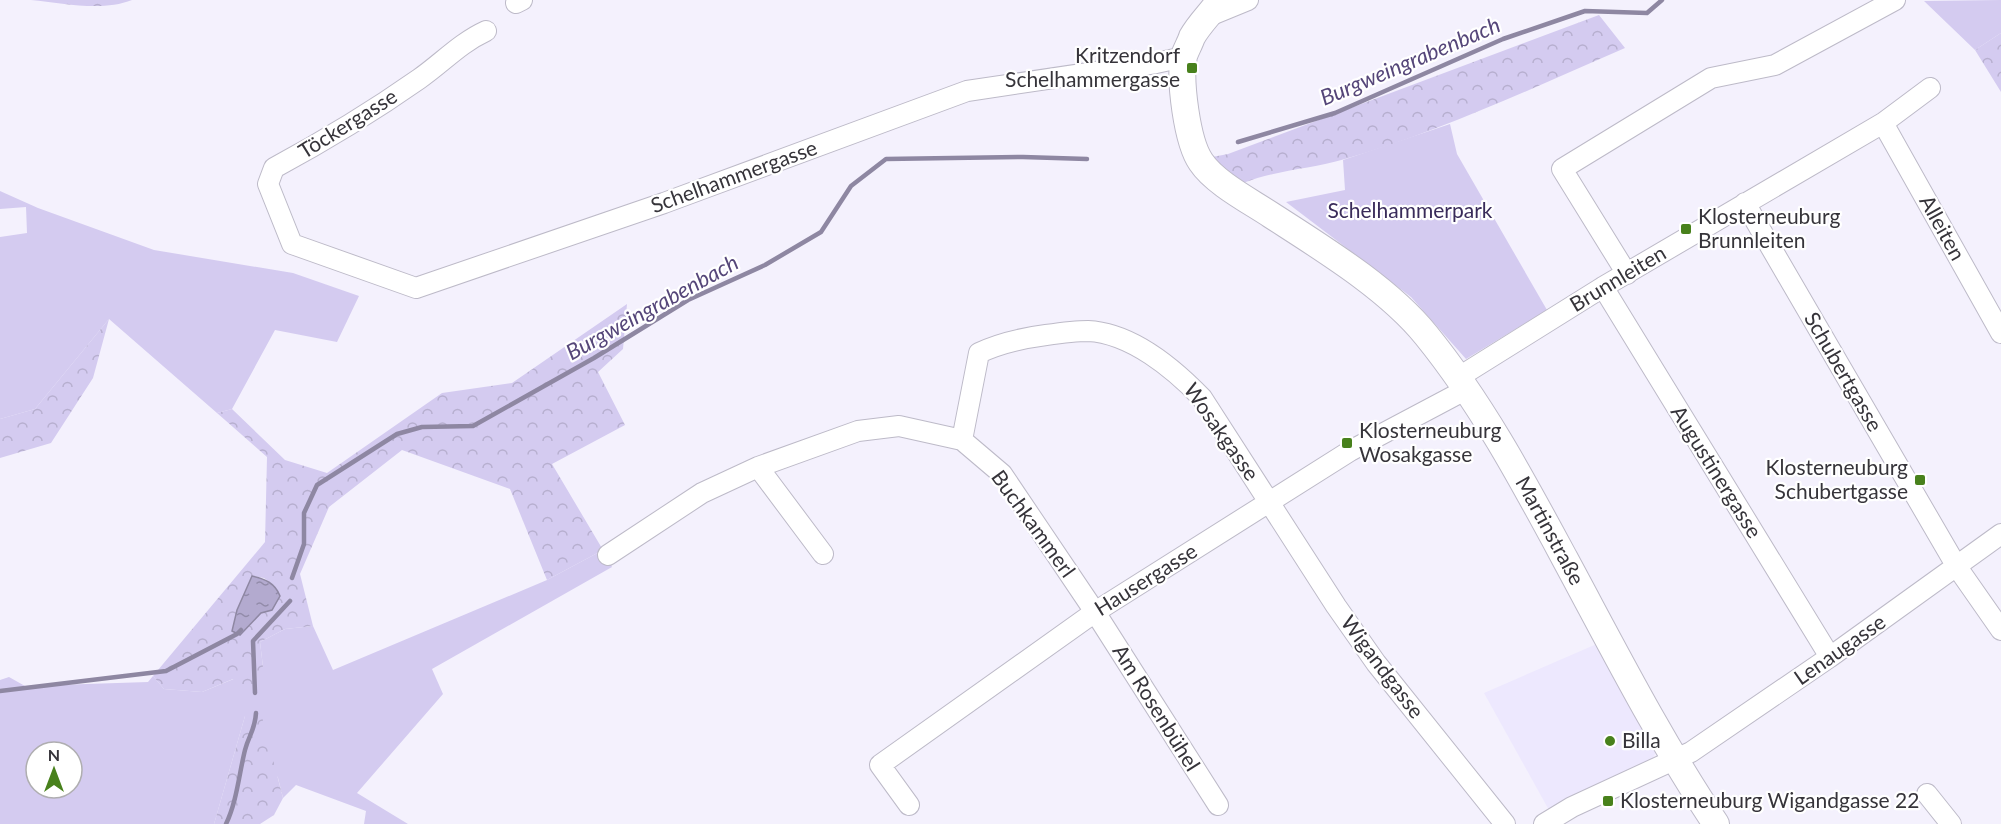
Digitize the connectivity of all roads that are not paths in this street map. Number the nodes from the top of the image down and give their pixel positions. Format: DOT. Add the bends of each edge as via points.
graph roads {
  1 [pos="1248,0"];
  2 [pos="1895,0"];
  3 [pos="1215,8"];
  4 [pos="486,31"];
  5 [pos="1184,57"];
  6 [pos="1930,88"];
  7 [pos="1883,123"];
  8 [pos="1745,203"];
  9 [pos="292,244"];
  10 [pos="1627,274"];
  11 [pos="1603,287"];
  12 [pos="2001,333"];
  13 [pos="1463,383"];
  14 [pos="962,440"];
  15 [pos="758,467"];
  16 [pos="1270,502"];
  17 [pos="2001,534"];
  18 [pos="823,554"];
  19 [pos="608,555"];
  20 [pos="1957,567"];
  21 [pos="1095,612"];
  22 [pos="2001,630"];
  23 [pos="1830,657"];
  24 [pos="1675,759"];
  25 [pos="1927,794"];
  26 [pos="909,805"];
  27 [pos="1218,805"];
  28 [pos="1505,824"];
  29 [pos="1544,824"];
  30 [pos="1716,824"];
  31 [pos="1951,824"];
  1 -- 3 [label="street"];
  2 -- 10 [label="street" via="1775,65 1711,78 1562,169"];
  3 -- 5 [label="main road" via="1194,34"];
  4 -- 9 [label="street, Töckergasse" via="468,39 420,78 334,135 274,168 268,184"];
  5 -- 9 [label="street, Schelhammergasse" via="967,92 664,203 416,288"];
  5 -- 13 [label="main road, Martinstraße" via="1184,101 1189,132 1200,162 1218,179 1391,299 1424,332"];
  6 -- 7 [label="street, Brunnleiten"];
  7 -- 8 [label="street, Brunnleiten"];
  7 -- 12 [label="street, Alleiten"];
  8 -- 10 [label="street, Brunnleiten"];
  8 -- 20 [label="street, Schubertgasse"];
  10 -- 11 [label="street, Brunnleiten"];
  11 -- 13 [label="street, Brunnleiten"];
  11 -- 23 [label="street, Augustinergasse"];
  13 -- 16 [label="street, Hausergasse"];
  13 -- 24 [label="main road, Martinstraße" via="1511,458"];
  14 -- 15 [label="street, Buchkammerl" via="899,426 858,431"];
  14 -- 16 [label="street, Wosakgasse" via="979,353 1032,337 1089,331 1136,346 1180,376 1202,398"];
  14 -- 21 [label="street, Buchkammerl" via="1002,474"];
  15 -- 18 [label="street"];
  15 -- 19 [label="street, Buchkammerl" via="702,493"];
  16 -- 21 [label="street, Hausergasse"];
  16 -- 28 [label="street, Wigandgasse" via="1376,663"];
  17 -- 20 [label="street, Lenaugasse"];
  20 -- 22 [label="street, Schubertgasse"];
  20 -- 23 [label="street, Lenaugasse"];
  21 -- 26 [label="street, Hausergasse" via="880,765"];
  21 -- 27 [label="street, Am Rosenbühel"];
  23 -- 24 [label="street, Lenaugasse"];
  24 -- 29 [label="street"];
  24 -- 30 [label="main road, Martinstraße"];
  25 -- 31 [label="street"];
}
